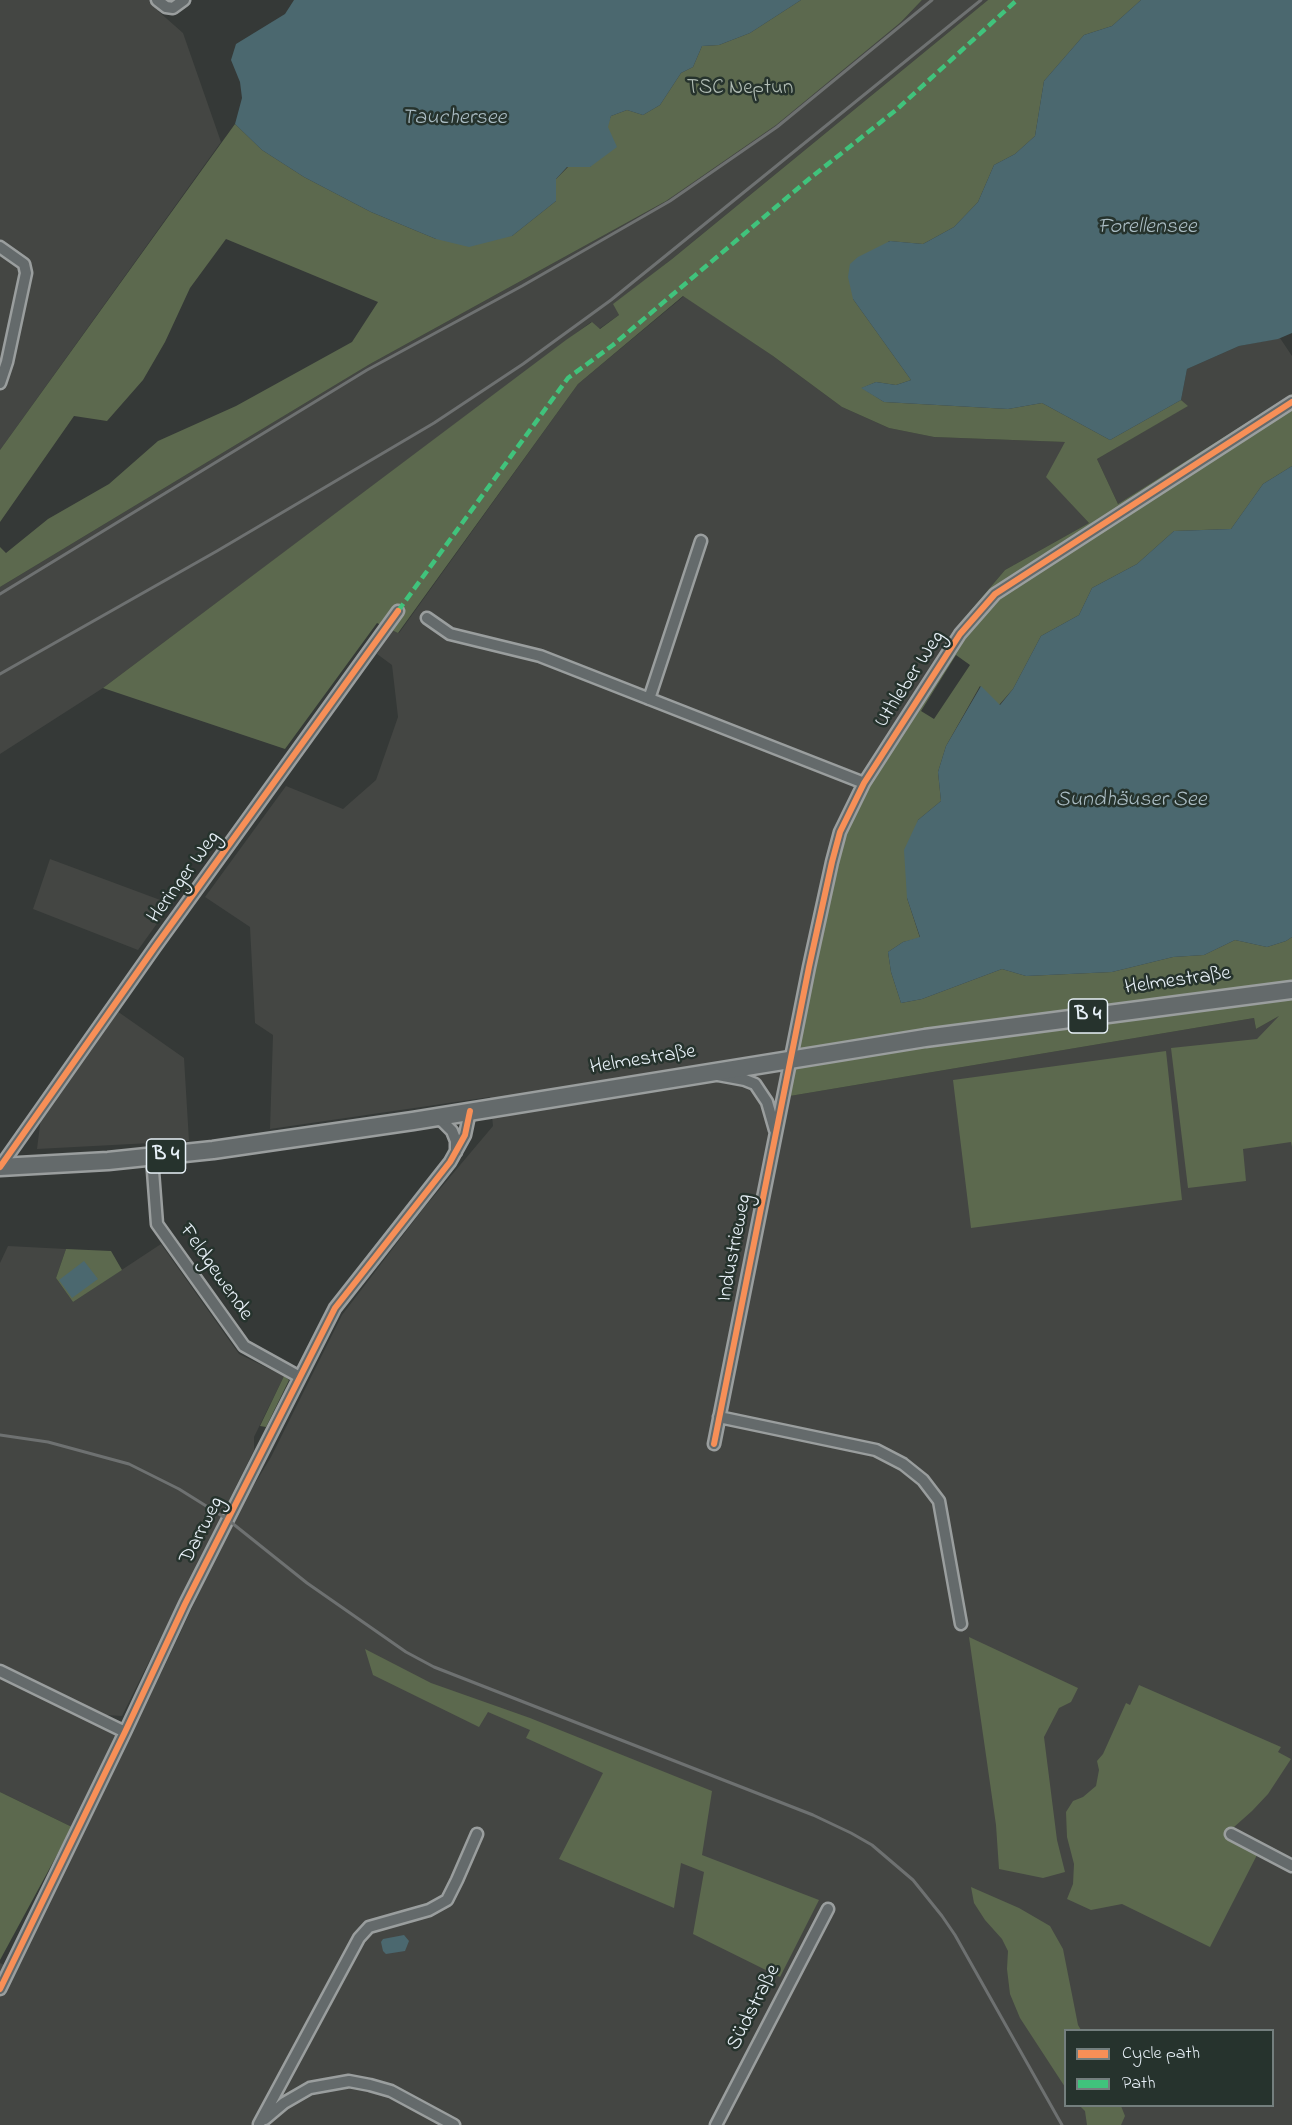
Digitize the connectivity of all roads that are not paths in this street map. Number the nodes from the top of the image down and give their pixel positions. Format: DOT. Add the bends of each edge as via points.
graph roads {
  1 [pos="157,0"];
  2 [pos="184,0"];
  3 [pos="0,246"];
  4 [pos="0,383"];
  5 [pos="1292,402"];
  6 [pos="701,541"];
  7 [pos="398,611"];
  8 [pos="427,618"];
  9 [pos="649,699"];
  10 [pos="864,783"];
  11 [pos="1292,990"];
  12 [pos="790,1060"];
  13 [pos="711,1073"];
  14 [pos="470,1111"];
  15 [pos="434,1117"];
  16 [pos="776,1132"];
  17 [pos="456,1152"];
  18 [pos="152,1158"];
  19 [pos="0,1167"];
  20 [pos="300,1377"];
  21 [pos="719,1417"];
  22 [pos="714,1444"];
  23 [pos="961,1624"];
  24 [pos="0,1671"];
  25 [pos="125,1732"];
  26 [pos="477,1833"];
  27 [pos="1231,1834"];
  28 [pos="1292,1866"];
  29 [pos="828,1909"];
  30 [pos="4,1971"];
  31 [pos="0,1989"];
  32 [pos="284,2078"];
  33 [pos="294,2096"];
  34 [pos="259,2125"];
  35 [pos="454,2125"];
  36 [pos="716,2125"];
  1 -- 2 [label="street" via="173,8"];
  3 -- 4 [label="street" via="24,264 26,273"];
  5 -- 10 [label="street, Uthleber Weg" via="995,594 960,634"];
  6 -- 9 [label="street"];
  7 -- 19 [label="street, Heringer Weg"];
  8 -- 9 [label="street" via="450,634 540,656"];
  9 -- 10 [label="street"];
  10 -- 12 [label="street, Uthleber Weg" via="840,832"];
  11 -- 12 [label="main road, Helmestraße / B 4"];
  12 -- 13 [label="main road, Helmestraße / B 4"];
  12 -- 16 [label="street, Industrieweg"];
  13 -- 14 [label="main road, Helmestraße / B 4"];
  13 -- 16 [label="street, Industrieweg" via="755,1084 767,1102"];
  14 -- 15 [label="main road, Helmestraße / B 4"];
  14 -- 17 [label="street, Darrweg" via="465,1135"];
  15 -- 17 [label="street" via="452,1131"];
  15 -- 18 [label="main road, Helmestraße / B 4"];
  16 -- 21 [label="street, Industrieweg"];
  17 -- 20 [label="street, Darrweg" via="335,1308"];
  18 -- 19 [label="main road, Helmestraße / B 4"];
  18 -- 20 [label="street, Feldgewende" via="157,1224 244,1346"];
  20 -- 25 [label="street, Darrweg"];
  21 -- 22 [label="street, Industrieweg"];
  21 -- 23 [label="street" via="876,1450 923,1480 939,1501"];
  24 -- 25 [label="street"];
  25 -- 30 [label="street, Darrweg"];
  26 -- 32 [label="street" via="447,1900 429,1910 369,1927 359,1938"];
  27 -- 28 [label="street"];
  29 -- 36 [label="street, Südstraße"];
  30 -- 31 [label="street, Darrweg"];
  32 -- 33 [label="street"];
  32 -- 34 [label="street"];
  33 -- 34 [label="street"];
  33 -- 35 [label="street" via="310,2088 349,2081 391,2091"];
}
